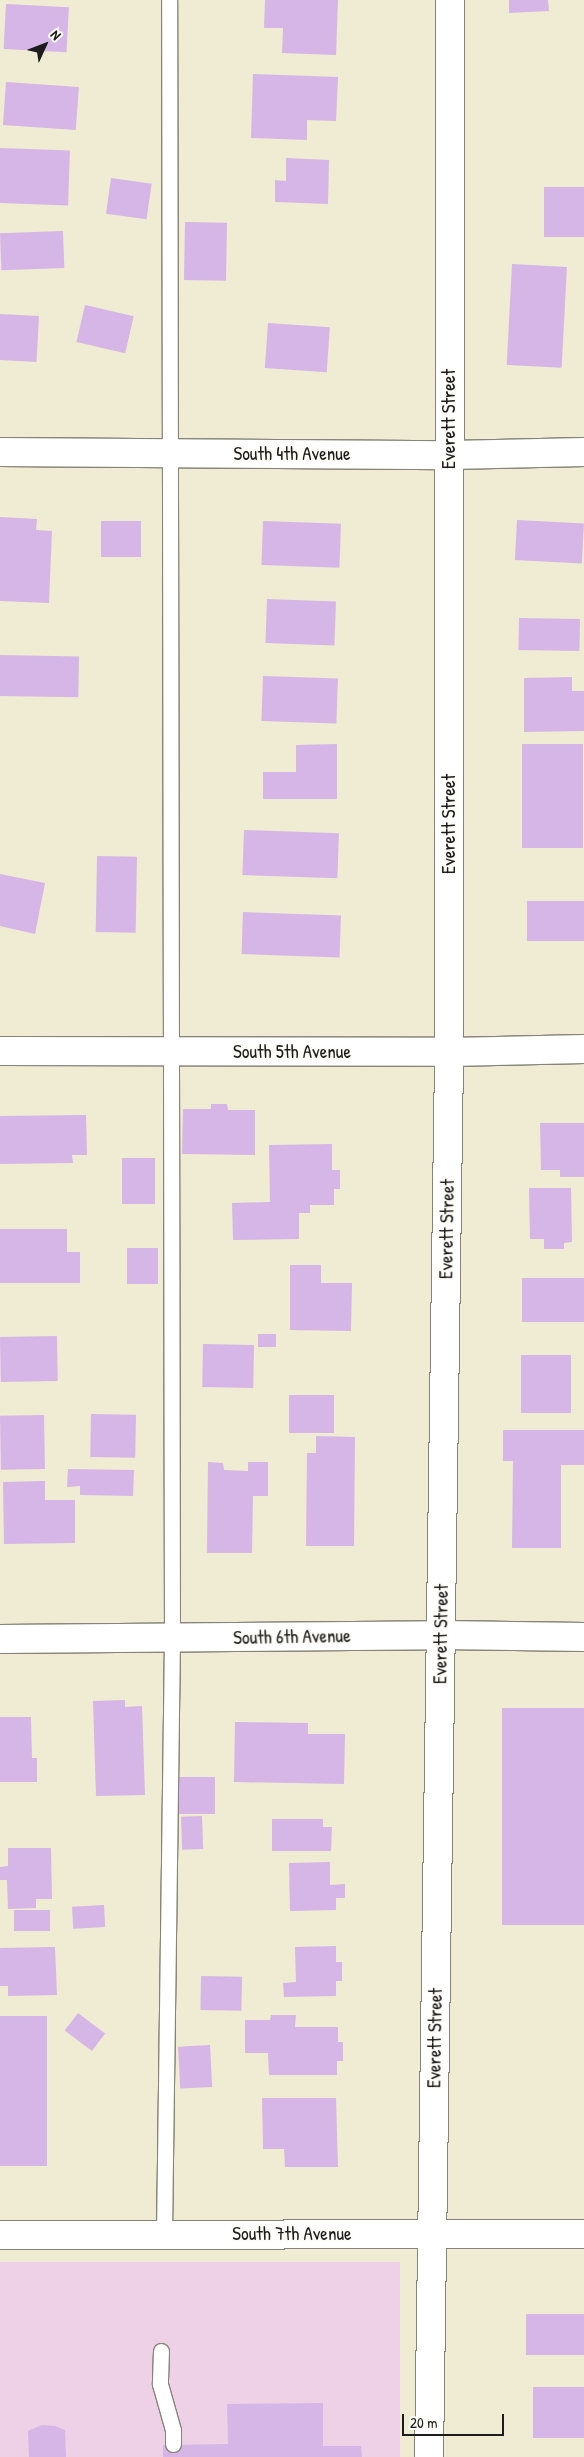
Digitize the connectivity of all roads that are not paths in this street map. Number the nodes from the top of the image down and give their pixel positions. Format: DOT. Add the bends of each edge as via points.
graph roads {
  1 [pos="169,0"];
  2 [pos="450,0"];
  3 [pos="0,452"];
  4 [pos="584,452"];
  5 [pos="170,453"];
  6 [pos="450,455"];
  7 [pos="584,1049"];
  8 [pos="0,1051"];
  9 [pos="170,1051"];
  10 [pos="449,1052"];
  11 [pos="441,1635"];
  12 [pos="584,1636"];
  13 [pos="172,1638"];
  14 [pos="0,1639"];
  15 [pos="164,2234"];
  16 [pos="432,2234"];
  17 [pos="584,2234"];
  18 [pos="0,2235"];
  19 [pos="161,2352"];
  20 [pos="173,2444"];
  21 [pos="429,2457"];
  1 -- 5 [label="lane"];
  2 -- 6 [label="street, Everett Street"];
  3 -- 5 [label="street, South 4th Avenue"];
  4 -- 6 [label="street, South 4th Avenue"];
  5 -- 6 [label="street, South 4th Avenue"];
  5 -- 9 [label="lane"];
  6 -- 10 [label="street, Everett Street"];
  7 -- 10 [label="street, South 5th Avenue"];
  8 -- 9 [label="street, South 5th Avenue"];
  9 -- 10 [label="street, South 5th Avenue"];
  9 -- 13 [label="lane"];
  10 -- 11 [label="street, Everett Street"];
  11 -- 12 [label="street, South 6th Avenue"];
  11 -- 13 [label="street, South 6th Avenue"];
  11 -- 16 [label="street, Everett Street"];
  13 -- 14 [label="street, South 6th Avenue"];
  13 -- 15 [label="lane"];
  15 -- 16 [label="street, South 7th Avenue"];
  15 -- 18 [label="street, South 7th Avenue"];
  16 -- 17 [label="street, South 7th Avenue"];
  16 -- 21 [label="street, Everett Street"];
  19 -- 20 [label="lane" via="160,2384 173,2430"];
}
